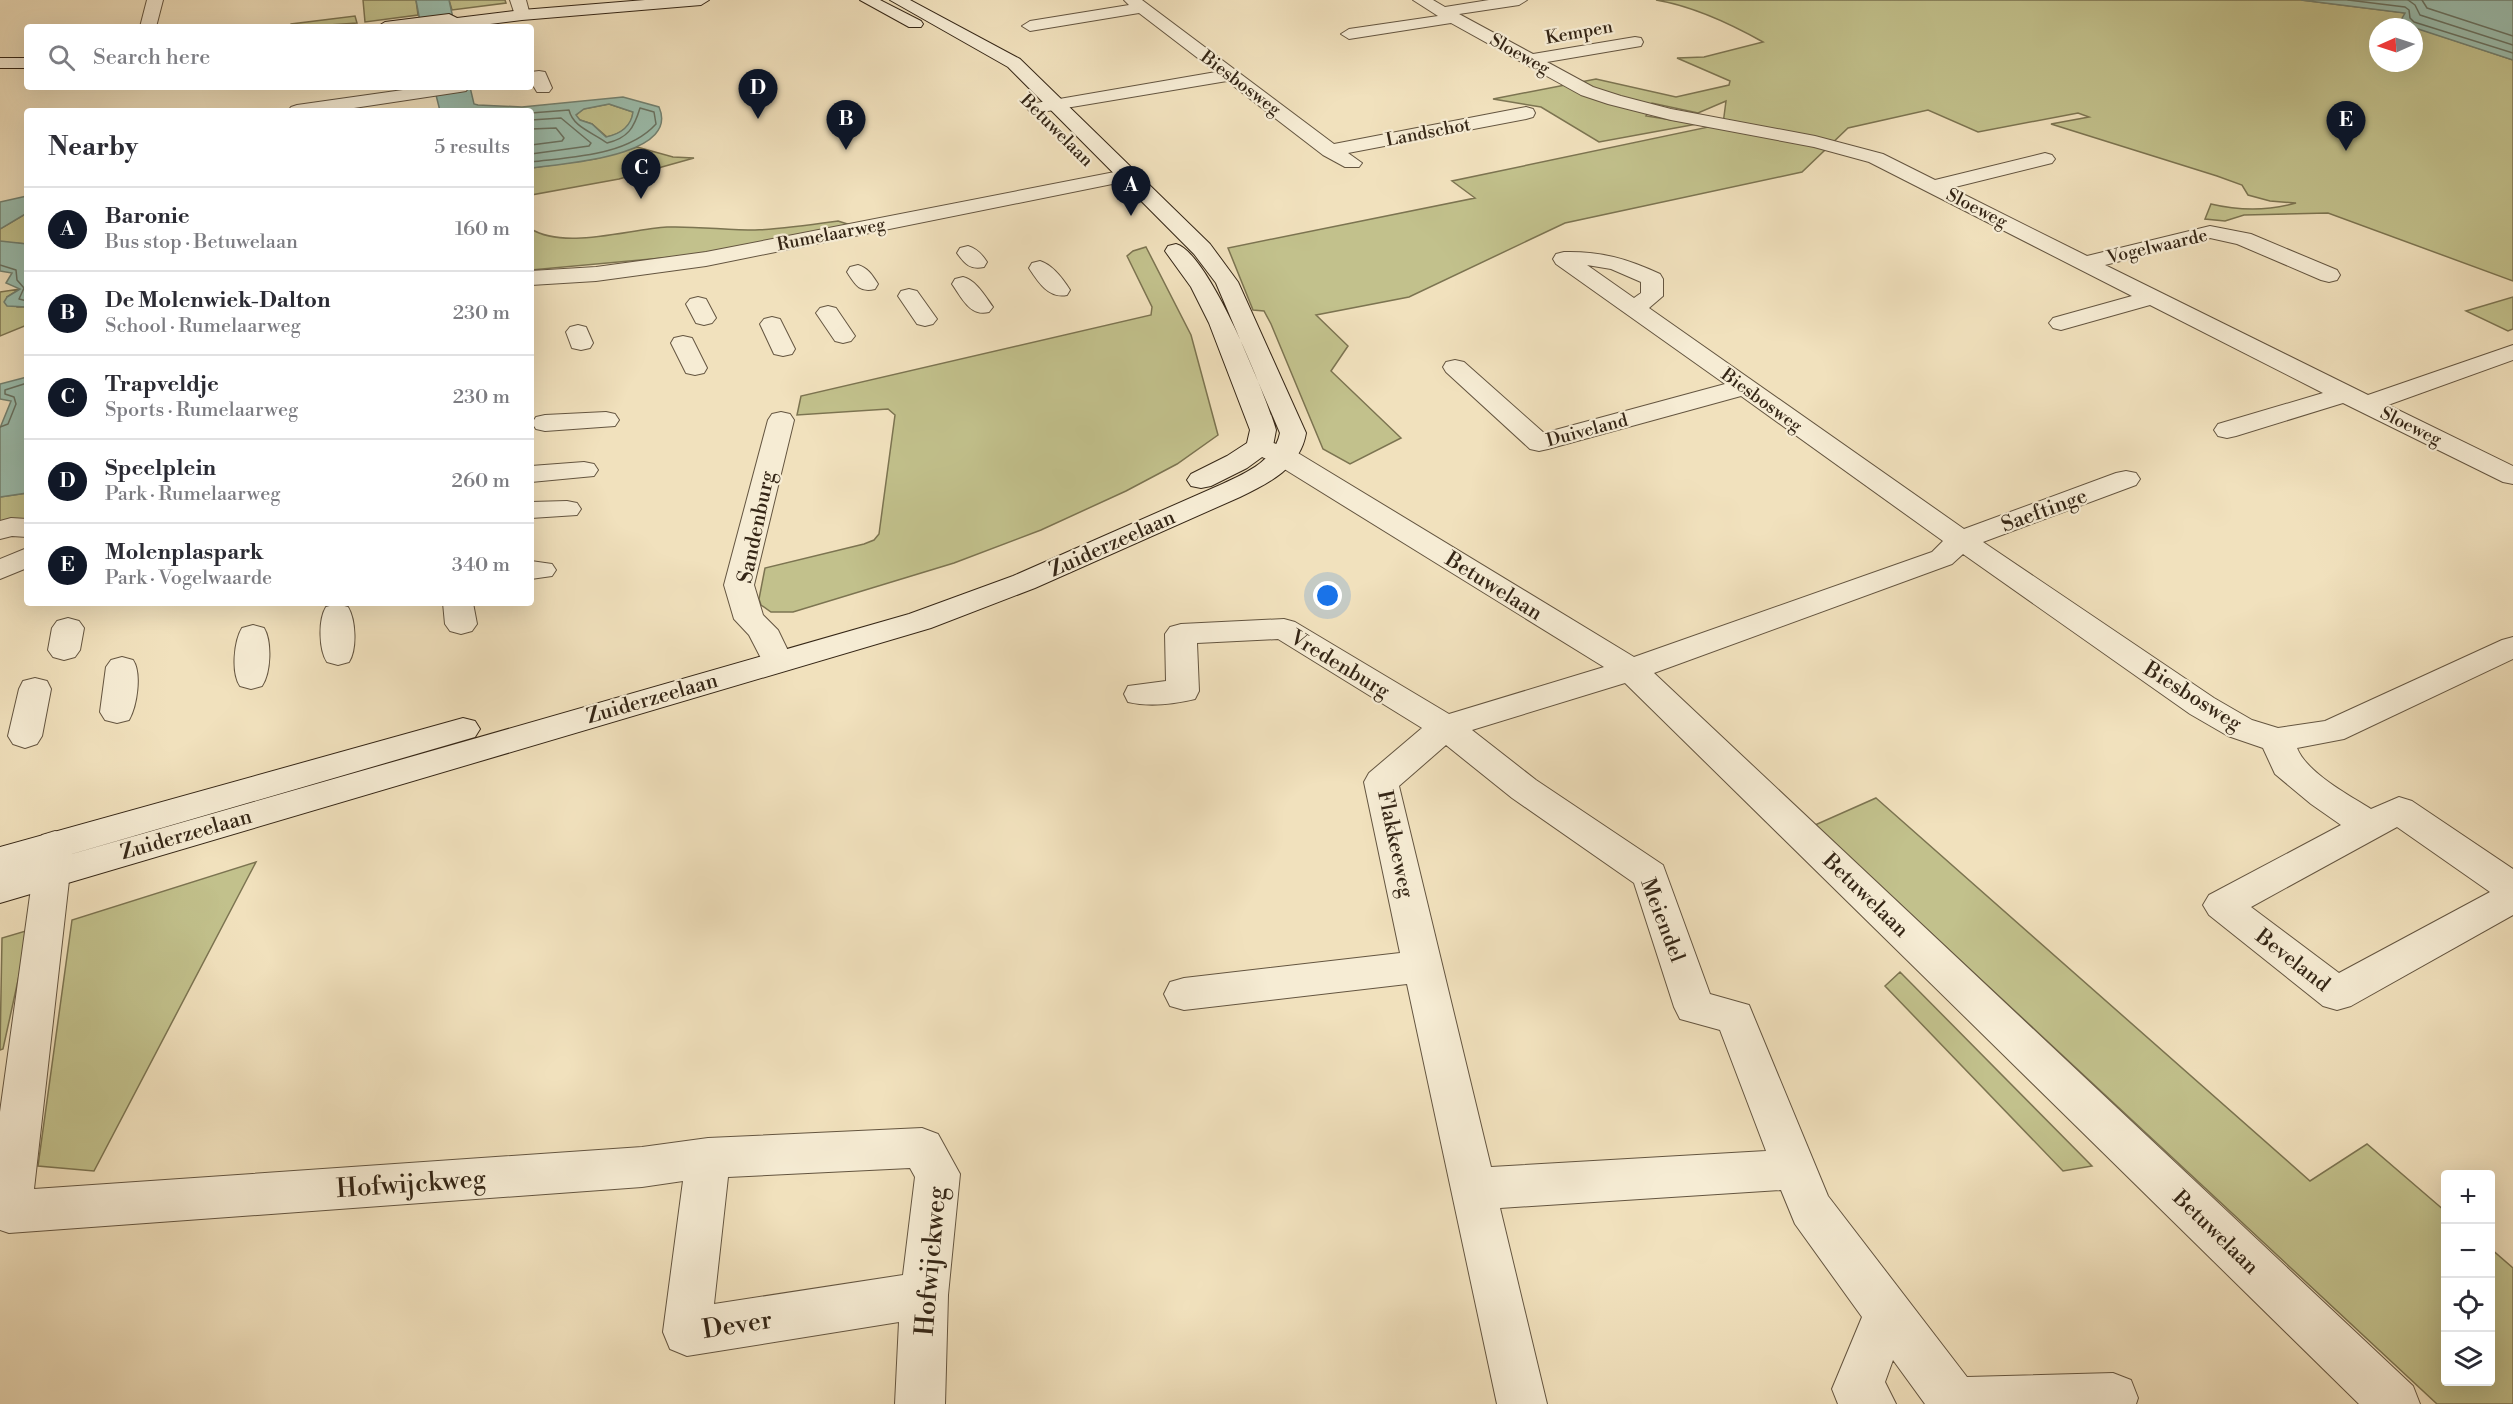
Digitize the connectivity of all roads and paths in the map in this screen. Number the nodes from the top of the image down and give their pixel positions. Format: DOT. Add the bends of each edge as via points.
graph roads {
  1 [pos="155,0"];
  2 [pos="633,0"];
  3 [pos="701,0"];
  4 [pos="868,0"];
  5 [pos="898,0"];
  6 [pos="1421,0"];
  7 [pos="1519,0"];
  8 [pos="1135,2"];
  9 [pos="520,8"];
  10 [pos="1448,15"];
  11 [pos="149,24"];
  12 [pos="428,24"];
  13 [pos="1030,26"];
  14 [pos="1349,34"];
  15 [pos="1635,42"];
  16 [pos="1530,60"];
  17 [pos="0,63"];
  18 [pos="24,63"];
  19 [pos="0,72"];
  20 [pos="24,72"];
  21 [pos="999,73"];
  22 [pos="1230,75"];
  23 [pos="446,90"];
  24 [pos="1021,94"];
  25 [pos="383,104"];
  26 [pos="334,108"];
  27 [pos="1526,113"];
  28 [pos="1054,114"];
  29 [pos="1330,151"];
  30 [pos="2045,159"];
  31 [pos="1089,162"];
  32 [pos="1352,163"];
  33 [pos="1130,175"];
  34 [pos="1106,180"];
  35 [pos="1933,186"];
  36 [pos="2085,263"];
  37 [pos="1040,268"];
  38 [pos="2329,276"];
  39 [pos="534,278"];
  40 [pos="963,284"];
  41 [pos="1059,290"];
  42 [pos="909,296"];
  43 [pos="2152,297"];
  44 [pos="981,307"];
  45 [pos="1633,309"];
  46 [pos="828,313"];
  47 [pos="925,319"];
  48 [pos="2061,323"];
  49 [pos="772,324"];
  50 [pos="843,336"];
  51 [pos="683,343"];
  52 [pos="783,349"];
  53 [pos="2513,351"];
  54 [pos="1455,367"];
  55 [pos="695,368"];
  56 [pos="1743,387"];
  57 [pos="2356,399"];
  58 [pos="606,420"];
  59 [pos="781,420"];
  60 [pos="545,423"];
  61 [pos="2227,430"];
  62 [pos="1271,451"];
  63 [pos="584,470"];
  64 [pos="534,474"];
  65 [pos="2513,476"];
  66 [pos="2126,479"];
  67 [pos="567,509"];
  68 [pos="534,510"];
  69 [pos="24,528"];
  70 [pos="0,530"];
  71 [pos="1961,540"];
  72 [pos="24,558"];
  73 [pos="0,570"];
  74 [pos="337,614"];
  75 [pos="253,634"];
  76 [pos="2513,647"];
  77 [pos="773,652"];
  78 [pos="338,655"];
  79 [pos="122,667"];
  80 [pos="1631,670"];
  81 [pos="251,678"];
  82 [pos="35,689"];
  83 [pos="1140,694"];
  84 [pos="117,712"];
  85 [pos="1445,727"];
  86 [pos="25,736"];
  87 [pos="2277,740"];
  88 [pos="2369,826"];
  89 [pos="53,859"];
  90 [pos="0,861"];
  91 [pos="0,888"];
  92 [pos="2513,888"];
  93 [pos="2513,897"];
  94 [pos="1422,966"];
  95 [pos="1184,994"];
  96 [pos="708,1158"];
  97 [pos="1796,1169"];
  98 [pos="1473,1189"];
  99 [pos="924,1295"];
  100 [pos="1888,1313"];
  101 [pos="2113,1398"];
  102 [pos="920,1404"];
  103 [pos="1522,1404"];
  104 [pos="1871,1404"];
  105 [pos="1955,1404"];
  106 [pos="2395,1404"];
  1 -- 11 [label="street"];
  2 -- 9 [label="street"];
  3 -- 9 [label="street"];
  4 -- 21 [label="street" via="951,42"];
  5 -- 28 [label="street, Betuwelaan" via="1014,63"];
  6 -- 10 [label="street, Sloeweg"];
  7 -- 10 [label="street"];
  8 -- 13 [label="street"];
  8 -- 22 [label="street, Biesbosweg"];
  9 -- 12 [label="street"];
  10 -- 14 [label="street"];
  10 -- 16 [label="street, Sloeweg"];
  15 -- 16 [label="street, Kempen"];
  16 -- 35 [label="street, Sloeweg" via="1587,91 1613,100 1876,158"];
  17 -- 18 [label="street"];
  19 -- 20 [label="street"];
  22 -- 28 [label="street"];
  22 -- 29 [label="street, Biesbosweg"];
  23 -- 25 [label="street"];
  24 -- 28 [label="street, Betuwelaan" via="1036,108"];
  25 -- 26 [label="street"];
  27 -- 29 [label="street, Landschot"];
  28 -- 33 [label="street, Betuwelaan"];
  29 -- 32 [label="street, Biesbosweg"];
  30 -- 35 [label="street"];
  31 -- 34 [label="street, Betuwelaan"];
  33 -- 34 [label="street, Rumelaarweg"];
  33 -- 62 [label="street, Betuwelaan" via="1202,249 1227,282 1293,433 1293,446"];
  34 -- 39 [label="street, Rumelaarweg" via="706,259"];
  34 -- 62 [label="street, Betuwelaan" via="1181,256 1202,287 1221,323"];
  35 -- 36 [label="street, Sloeweg"];
  36 -- 38 [label="street, Vogelwaarde" via="2210,232 2243,239"];
  36 -- 43 [label="street, Sloeweg"];
  37 -- 41 [label="street"];
  40 -- 44 [label="street"];
  42 -- 47 [label="street"];
  43 -- 48 [label="street"];
  43 -- 57 [label="street, Sloeweg"];
  45 -- 45 [label="street, Biesbosweg" via="1564,259 1592,256 1613,260 1652,279 1652,296"];
  45 -- 56 [label="street, Biesbosweg"];
  46 -- 50 [label="street"];
  49 -- 52 [label="street"];
  51 -- 55 [label="street"];
  53 -- 57 [label="street"];
  54 -- 56 [label="street, Duiveland" via="1539,443"];
  56 -- 71 [label="street, Biesbosweg"];
  57 -- 61 [label="street"];
  57 -- 65 [label="street, Sloeweg"];
  58 -- 60 [label="street"];
  59 -- 77 [label="street, Sandenburg" via="739,585 749,619 762,630"];
  62 -- 77 [label="street, Zuiderzeelaan" via="1262,474 1230,491 1024,582 920,621"];
  62 -- 80 [label="street, Betuwelaan"];
  63 -- 64 [label="street"];
  66 -- 71 [label="street, Saeftinge"];
  67 -- 68 [label="street"];
  69 -- 70 [label="street"];
  71 -- 80 [label="street" via="1942,558"];
  71 -- 87 [label="street, Biesbosweg" via="2202,706 2240,728"];
  72 -- 73 [label="street"];
  74 -- 78 [label="street"];
  75 -- 81 [label="street"];
  76 -- 87 [label="street, Biesbosweg" via="2332,731"];
  77 -- 89 [label="street, Zuiderzeelaan"];
  79 -- 84 [label="street"];
  80 -- 85 [label="street, Flakkeeweg"];
  80 -- 106 [label="street, Betuwelaan"];
  82 -- 86 [label="street"];
  83 -- 85 [label="street, Vredenburg" via="1183,690 1181,634 1284,629"];
  85 -- 94 [label="street, Flakkeeweg" via="1382,782"];
  85 -- 97 [label="street, Meiendel" via="1524,789 1650,875 1694,1007 1735,1017"];
  87 -- 88 [label="street" via="2287,765"];
  88 -- 92 [label="street, Beveland" via="2399,810"];
  88 -- 93 [label="street, Beveland" via="2222,905 2337,994"];
  89 -- 90 [label="street, Zuiderzeelaan"];
  89 -- 91 [label="street, Zuiderzeelaan"];
  89 -- 96 [label="street, Hofwijckweg" via="9,1212 642,1167"];
  94 -- 95 [label="street"];
  94 -- 98 [label="street, Flakkeeweg"];
  96 -- 99 [label="street, Hofwijckweg" via="922,1148 938,1174"];
  96 -- 99 [label="street, Dever" via="687,1332"];
  97 -- 98 [label="street"];
  97 -- 100 [label="street, Meiendel" via="1811,1209"];
  98 -- 103 [label="street, Flakkeeweg"];
  99 -- 102 [label="street, Hofwijckweg"];
  100 -- 104 [label="street" via="1857,1389"];
  100 -- 105 [label="street, Meiendel"];
  101 -- 105 [label="street, Meiendel"];
}
